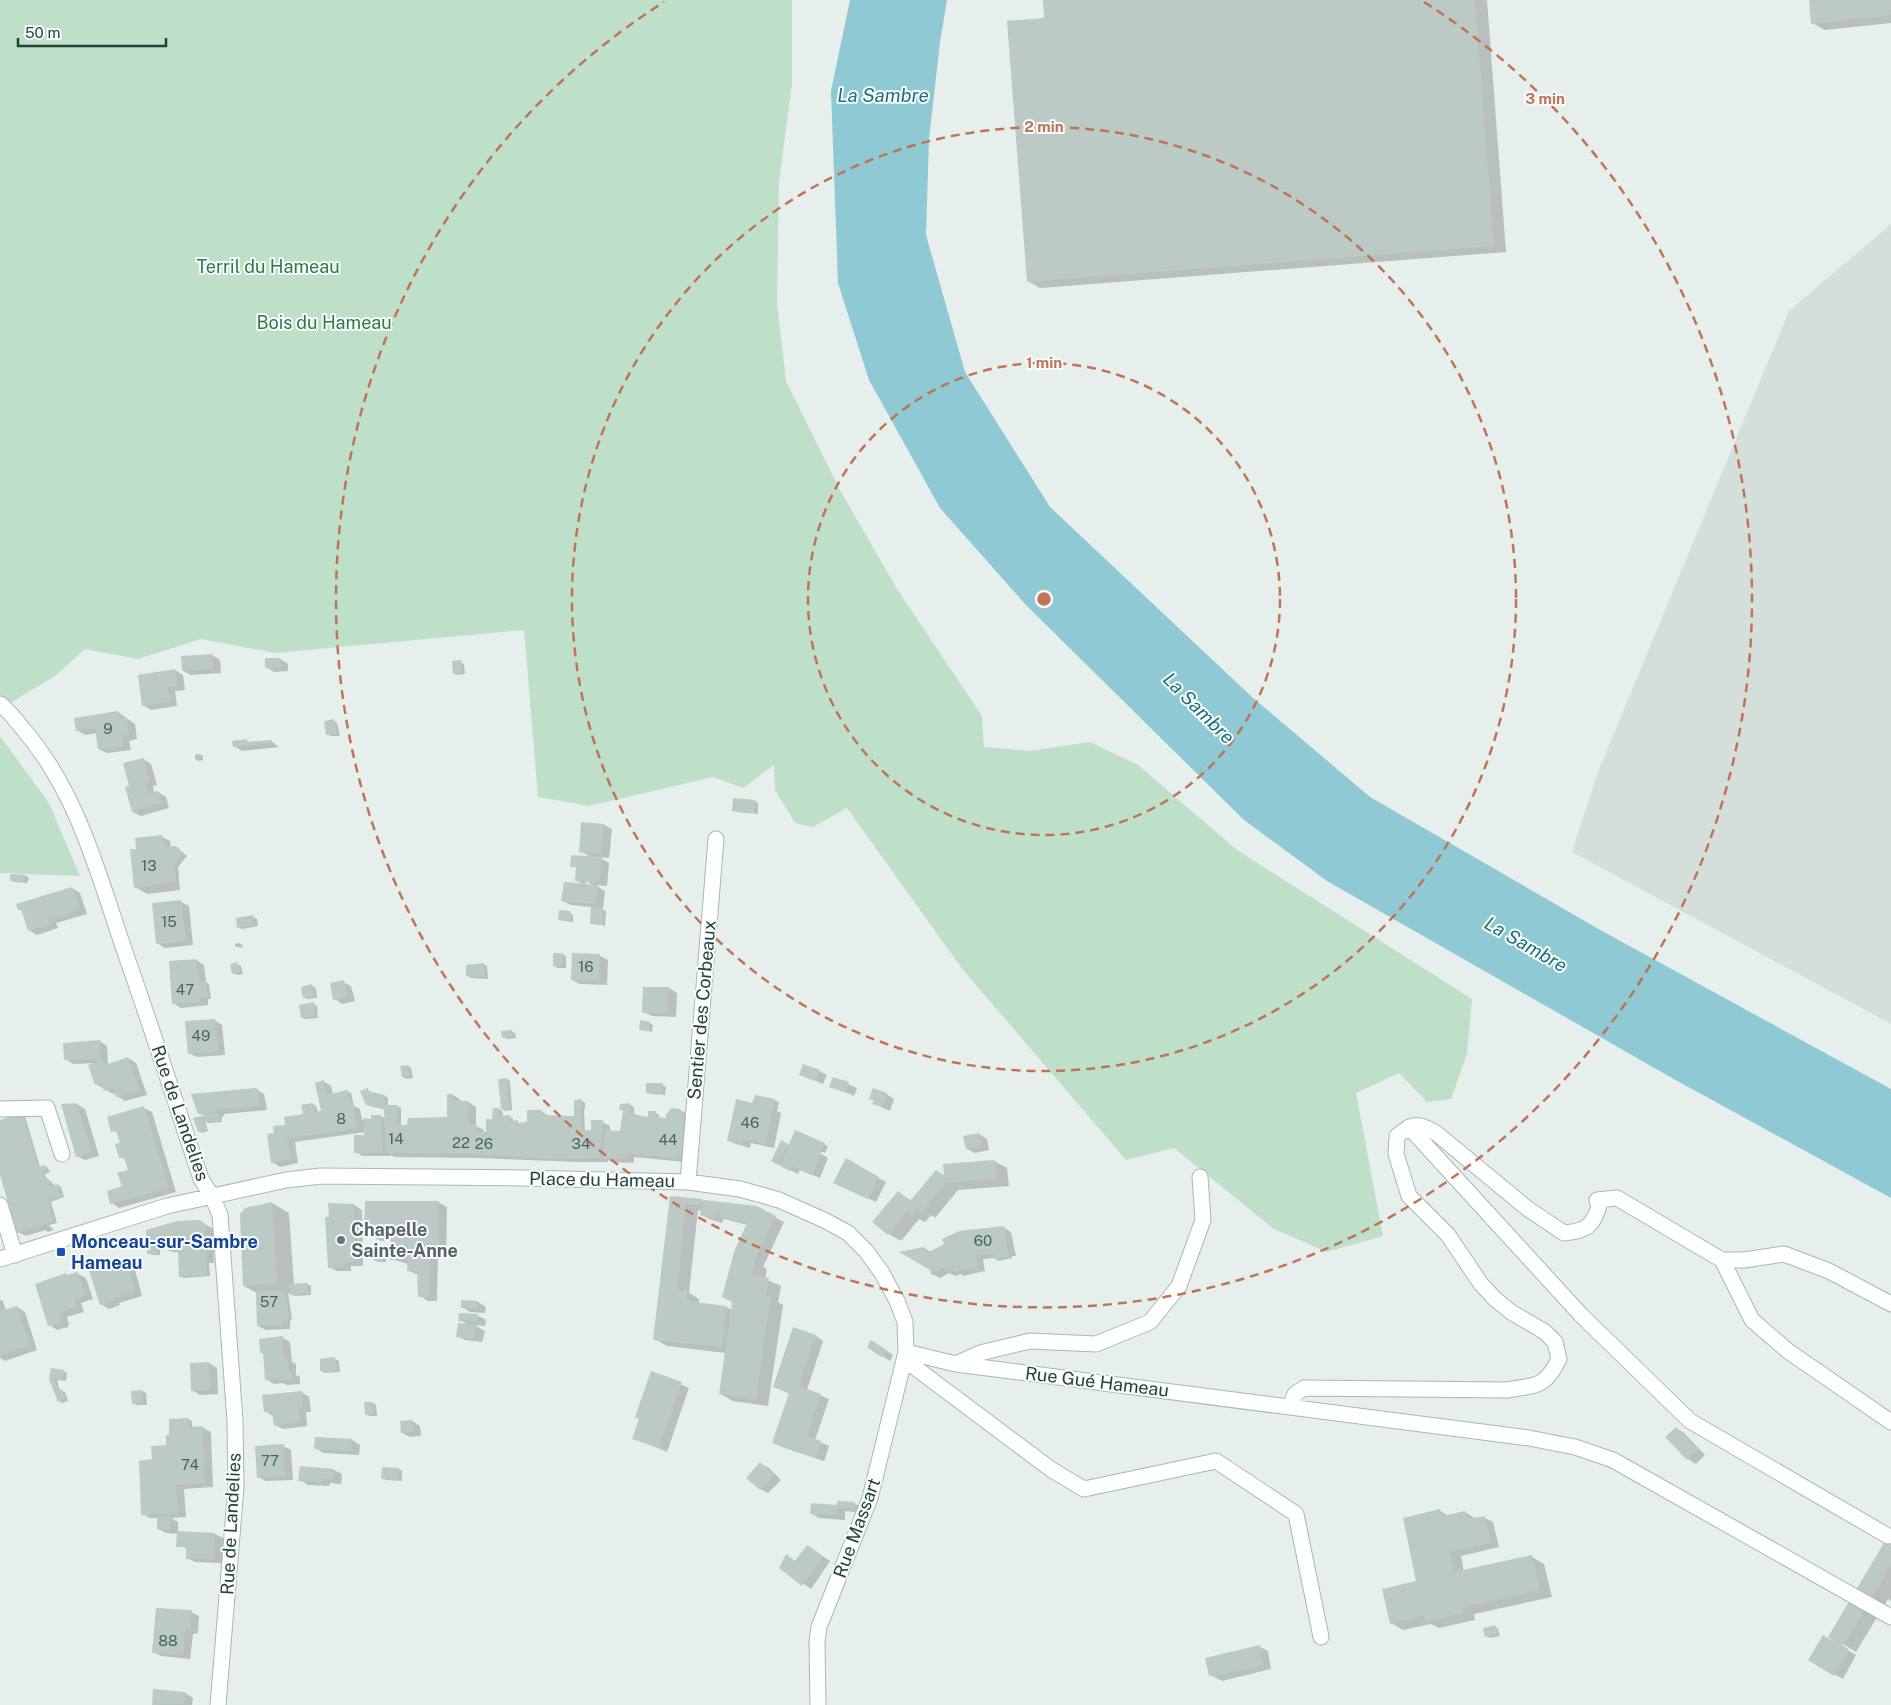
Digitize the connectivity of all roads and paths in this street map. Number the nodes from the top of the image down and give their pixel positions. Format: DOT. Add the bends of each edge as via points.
graph roads {
  1 [pos="0,704"];
  2 [pos="716,839"];
  3 [pos="0,1109"];
  4 [pos="1408,1127"];
  5 [pos="62,1154"];
  6 [pos="1200,1177"];
  7 [pos="688,1182"];
  8 [pos="212,1196"];
  9 [pos="0,1205"];
  10 [pos="7,1257"];
  11 [pos="1722,1260"];
  12 [pos="1891,1304"];
  13 [pos="906,1356"];
  14 [pos="956,1364"];
  15 [pos="1290,1407"];
  16 [pos="1891,1422"];
  17 [pos="1888,1536"];
  18 [pos="1891,1617"];
  19 [pos="1321,1637"];
  20 [pos="218,1705"];
  21 [pos="818,1705"];
  1 -- 8 [label="street, Rue de Landelies" via="36,744 77,816 200,1178"];
  2 -- 7 [label="street, Sentier des Corbeaux"];
  3 -- 5 [label="street" via="47,1108"];
  4 -- 11 [label="street" via="1423,1125 1436,1133 1528,1209 1564,1233 1580,1231 1595,1220 1600,1206 1597,1200 1617,1198"];
  4 -- 15 [label="street" via="1397,1136 1396,1154 1409,1196 1448,1235 1481,1284 1511,1312 1550,1337 1559,1358 1552,1374 1540,1384 1507,1390 1304,1388 1296,1394"];
  4 -- 17 [label="street" via="1581,1315 1690,1421"];
  6 -- 14 [label="street" via="1203,1220 1179,1286 1150,1322 1096,1344 1030,1341 980,1353"];
  7 -- 8 [label="street, Place du Hameau" via="321,1176"];
  7 -- 13 [label="street, Place du Hameau" via="740,1189 779,1200 848,1233 882,1273 897,1301 905,1322"];
  8 -- 10 [label="street, Place du Hameau" via="167,1206"];
  8 -- 20 [label="street, Rue de Landelies" via="220,1215 235,1420 236,1487"];
  9 -- 10 [label="street"];
  11 -- 12 [label="street" via="1784,1254 1829,1271"];
  11 -- 16 [label="street" via="1752,1320 1788,1351"];
  13 -- 14 [label="street, Rue Gué Hameau"];
  13 -- 19 [label="street" via="1052,1470 1084,1488 1216,1461 1296,1514"];
  13 -- 21 [label="street, Rue Massart" via="870,1498 819,1628"];
  14 -- 15 [label="street, Rue Gué Hameau"];
  15 -- 18 [label="street, Rue Gué Hameau" via="1529,1438 1575,1447 1613,1460"];
}
